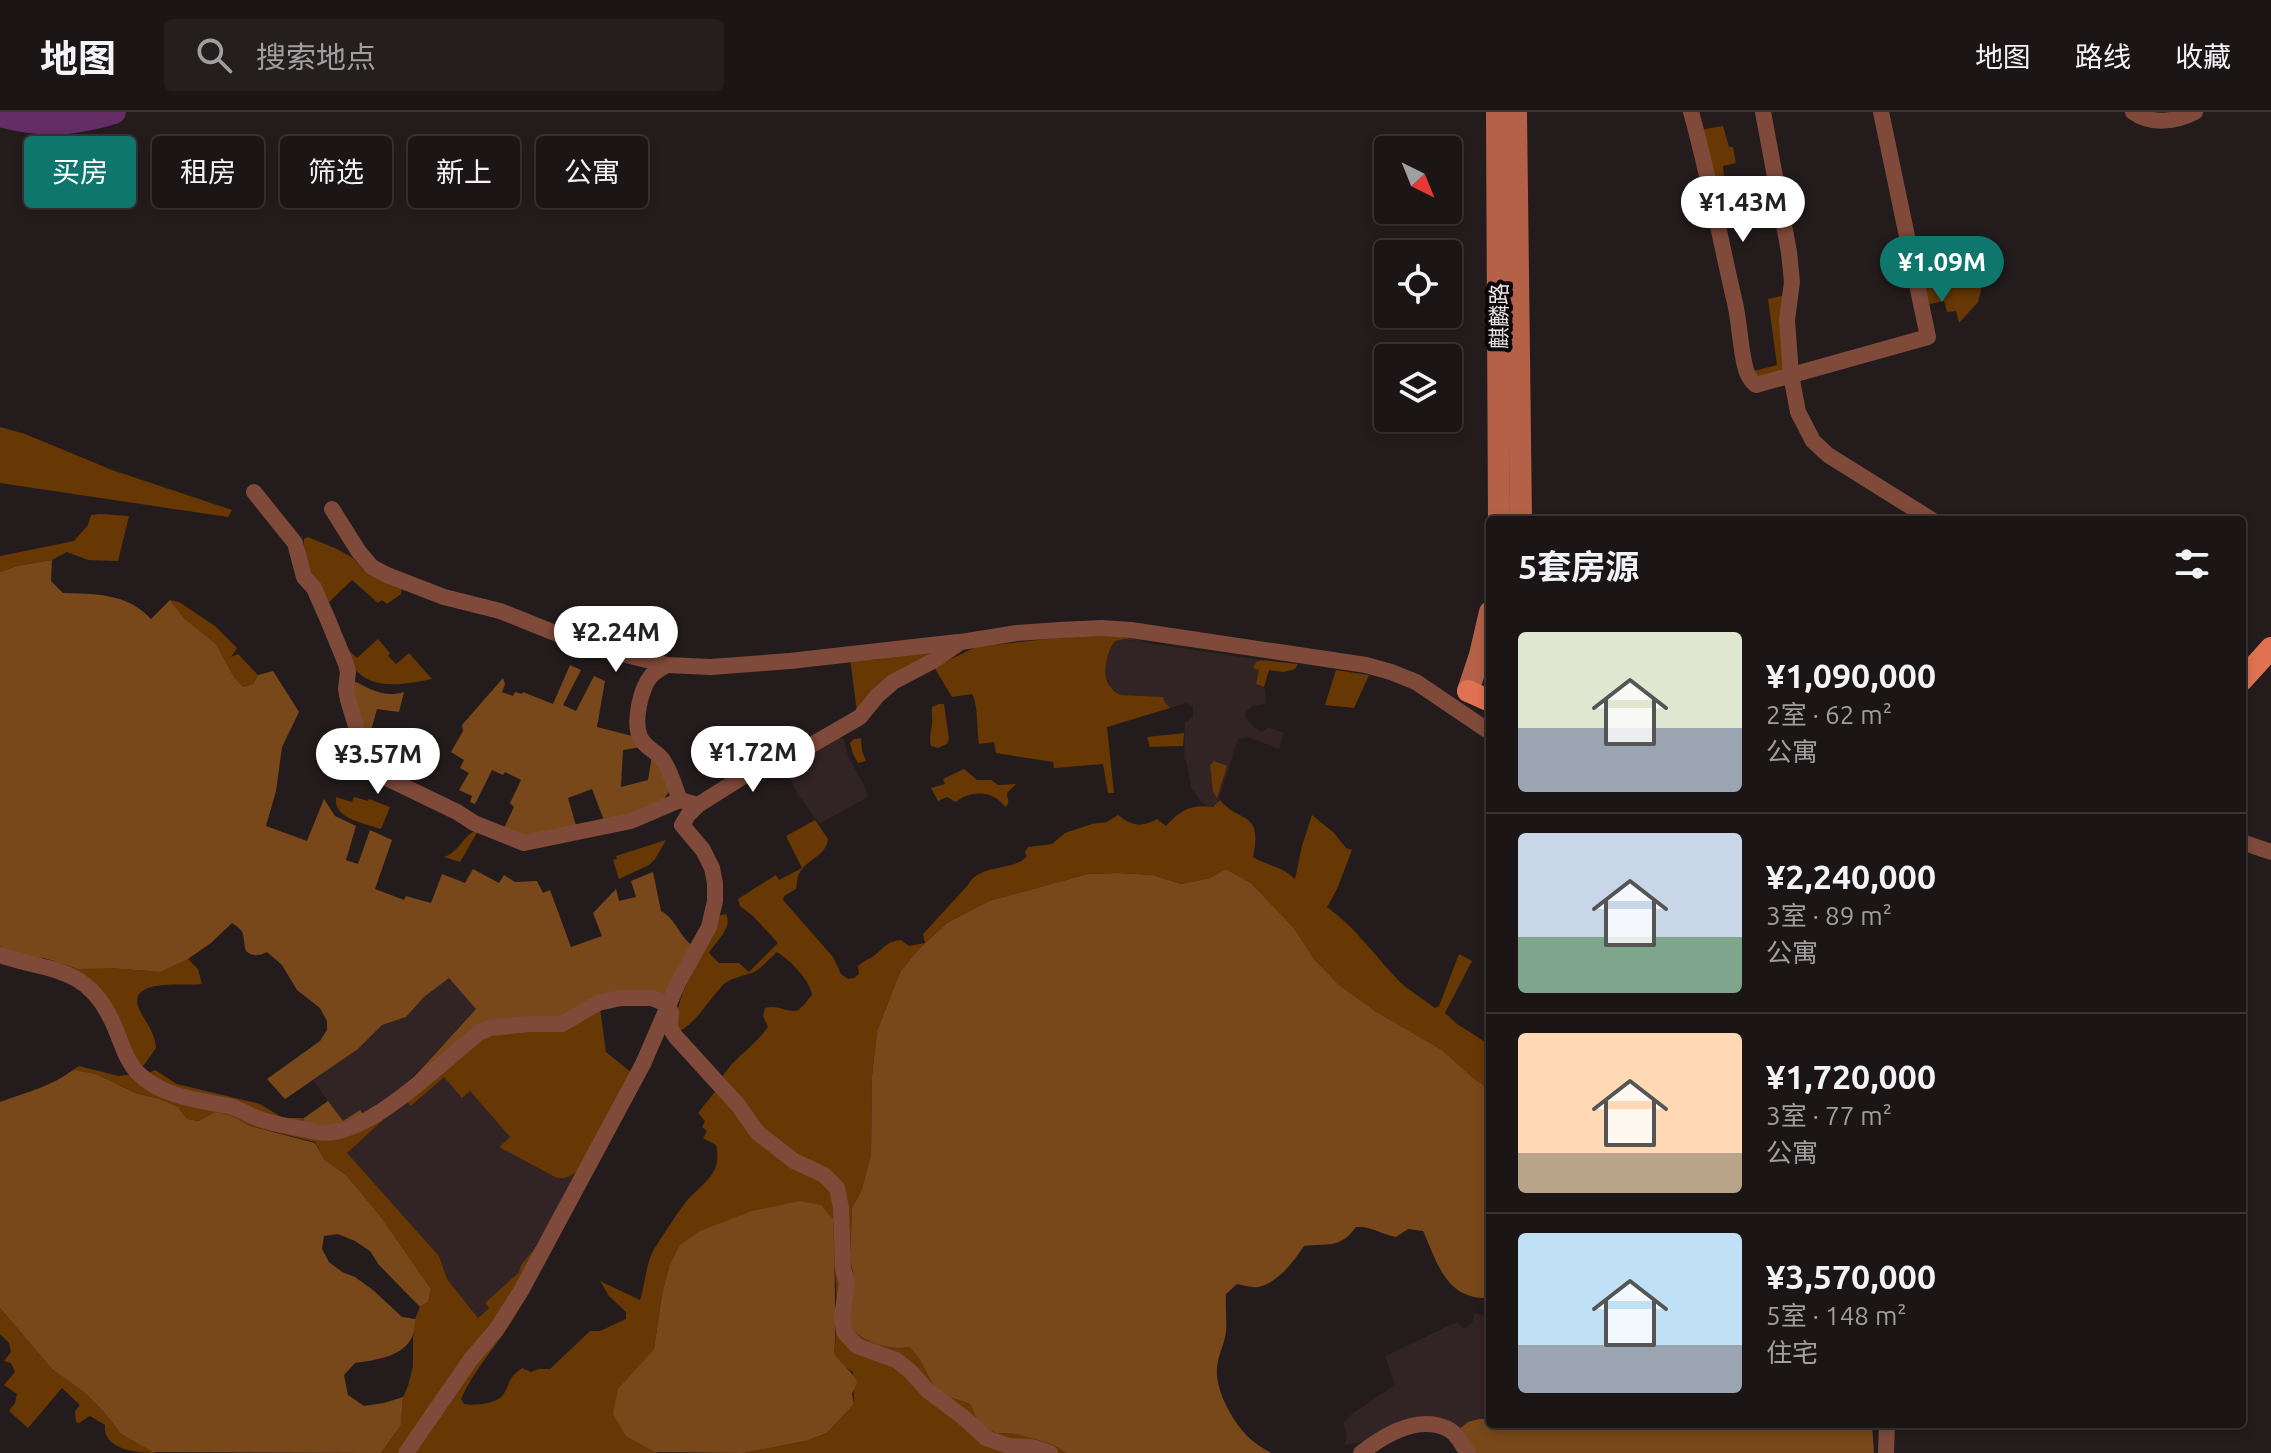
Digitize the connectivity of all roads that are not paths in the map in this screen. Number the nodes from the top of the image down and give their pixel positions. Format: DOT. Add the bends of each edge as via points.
graph roads {
  1 [pos="1497,112"];
  2 [pos="1516,112"];
  3 [pos="1691,112"];
  4 [pos="1763,112"];
  5 [pos="1881,112"];
  6 [pos="2133,112"];
  7 [pos="2195,112"];
  8 [pos="1791,375"];
  9 [pos="254,492"];
  10 [pos="332,509"];
  11 [pos="1499,516"];
  12 [pos="1521,516"];
  13 [pos="1925,516"];
  14 [pos="1486,629"];
  15 [pos="2271,638"];
  16 [pos="961,642"];
  17 [pos="2271,648"];
  18 [pos="667,665"];
  19 [pos="2246,666"];
  20 [pos="2246,676"];
  21 [pos="1484,696"];
  22 [pos="1486,729"];
  23 [pos="680,800"];
  24 [pos="698,805"];
  25 [pos="2246,843"];
  26 [pos="2271,852"];
  27 [pos="709,927"];
  28 [pos="0,955"];
  29 [pos="669,1005"];
  30 [pos="1887,1428"];
  31 [pos="406,1453"];
  32 [pos="1050,1453"];
  33 [pos="1361,1453"];
  34 [pos="1468,1453"];
  35 [pos="1886,1453"];
  1 -- 11 [label="main road, 麒麟路"];
  2 -- 12 [label="main road, 麒麟路"];
  3 -- 8 [label="street" via="1746,369 1756,385"];
  4 -- 8 [label="street" via="1789,252"];
  5 -- 8 [label="street" via="1928,337"];
  6 -- 7 [label="street" via="2168,121"];
  8 -- 13 [label="street" via="1798,412 1813,441"];
  9 -- 23 [label="street" via="295,543 304,577 328,620 346,664 348,700 370,770 524,843 631,821"];
  10 -- 18 [label="street" via="359,552 387,575 585,645"];
  14 -- 21 [label="main road" via="1480,655"];
  15 -- 19 [label="main road"];
  16 -- 18 [label="street" via="790,661"];
  16 -- 22 [label="street" via="1102,628 1352,663 1416,682"];
  16 -- 24 [label="street" via="893,682 860,717 752,771"];
  17 -- 20 [label="main road"];
  18 -- 23 [label="street" via="645,687 637,729 667,768"];
  23 -- 24 [label="street"];
  24 -- 27 [label="street" via="682,825 712,868 715,901"];
  25 -- 26 [label="street"];
  27 -- 29 [label="street"];
  27 -- 32 [label="street" via="680,987 670,1028 758,1133 837,1188 847,1283 844,1332 857,1346 896,1360 986,1438"];
  28 -- 29 [label="street" via="77,978 100,999 135,1070 152,1084 267,1122 317,1132 345,1128 378,1113 490,1028 562,1024 598,1003 621,998 652,998"];
  29 -- 31 [label="street" via="643,1064 509,1311"];
  30 -- 35 [label="street"];
  33 -- 34 [label="street" via="1405,1427 1425,1424 1449,1429"];
}
